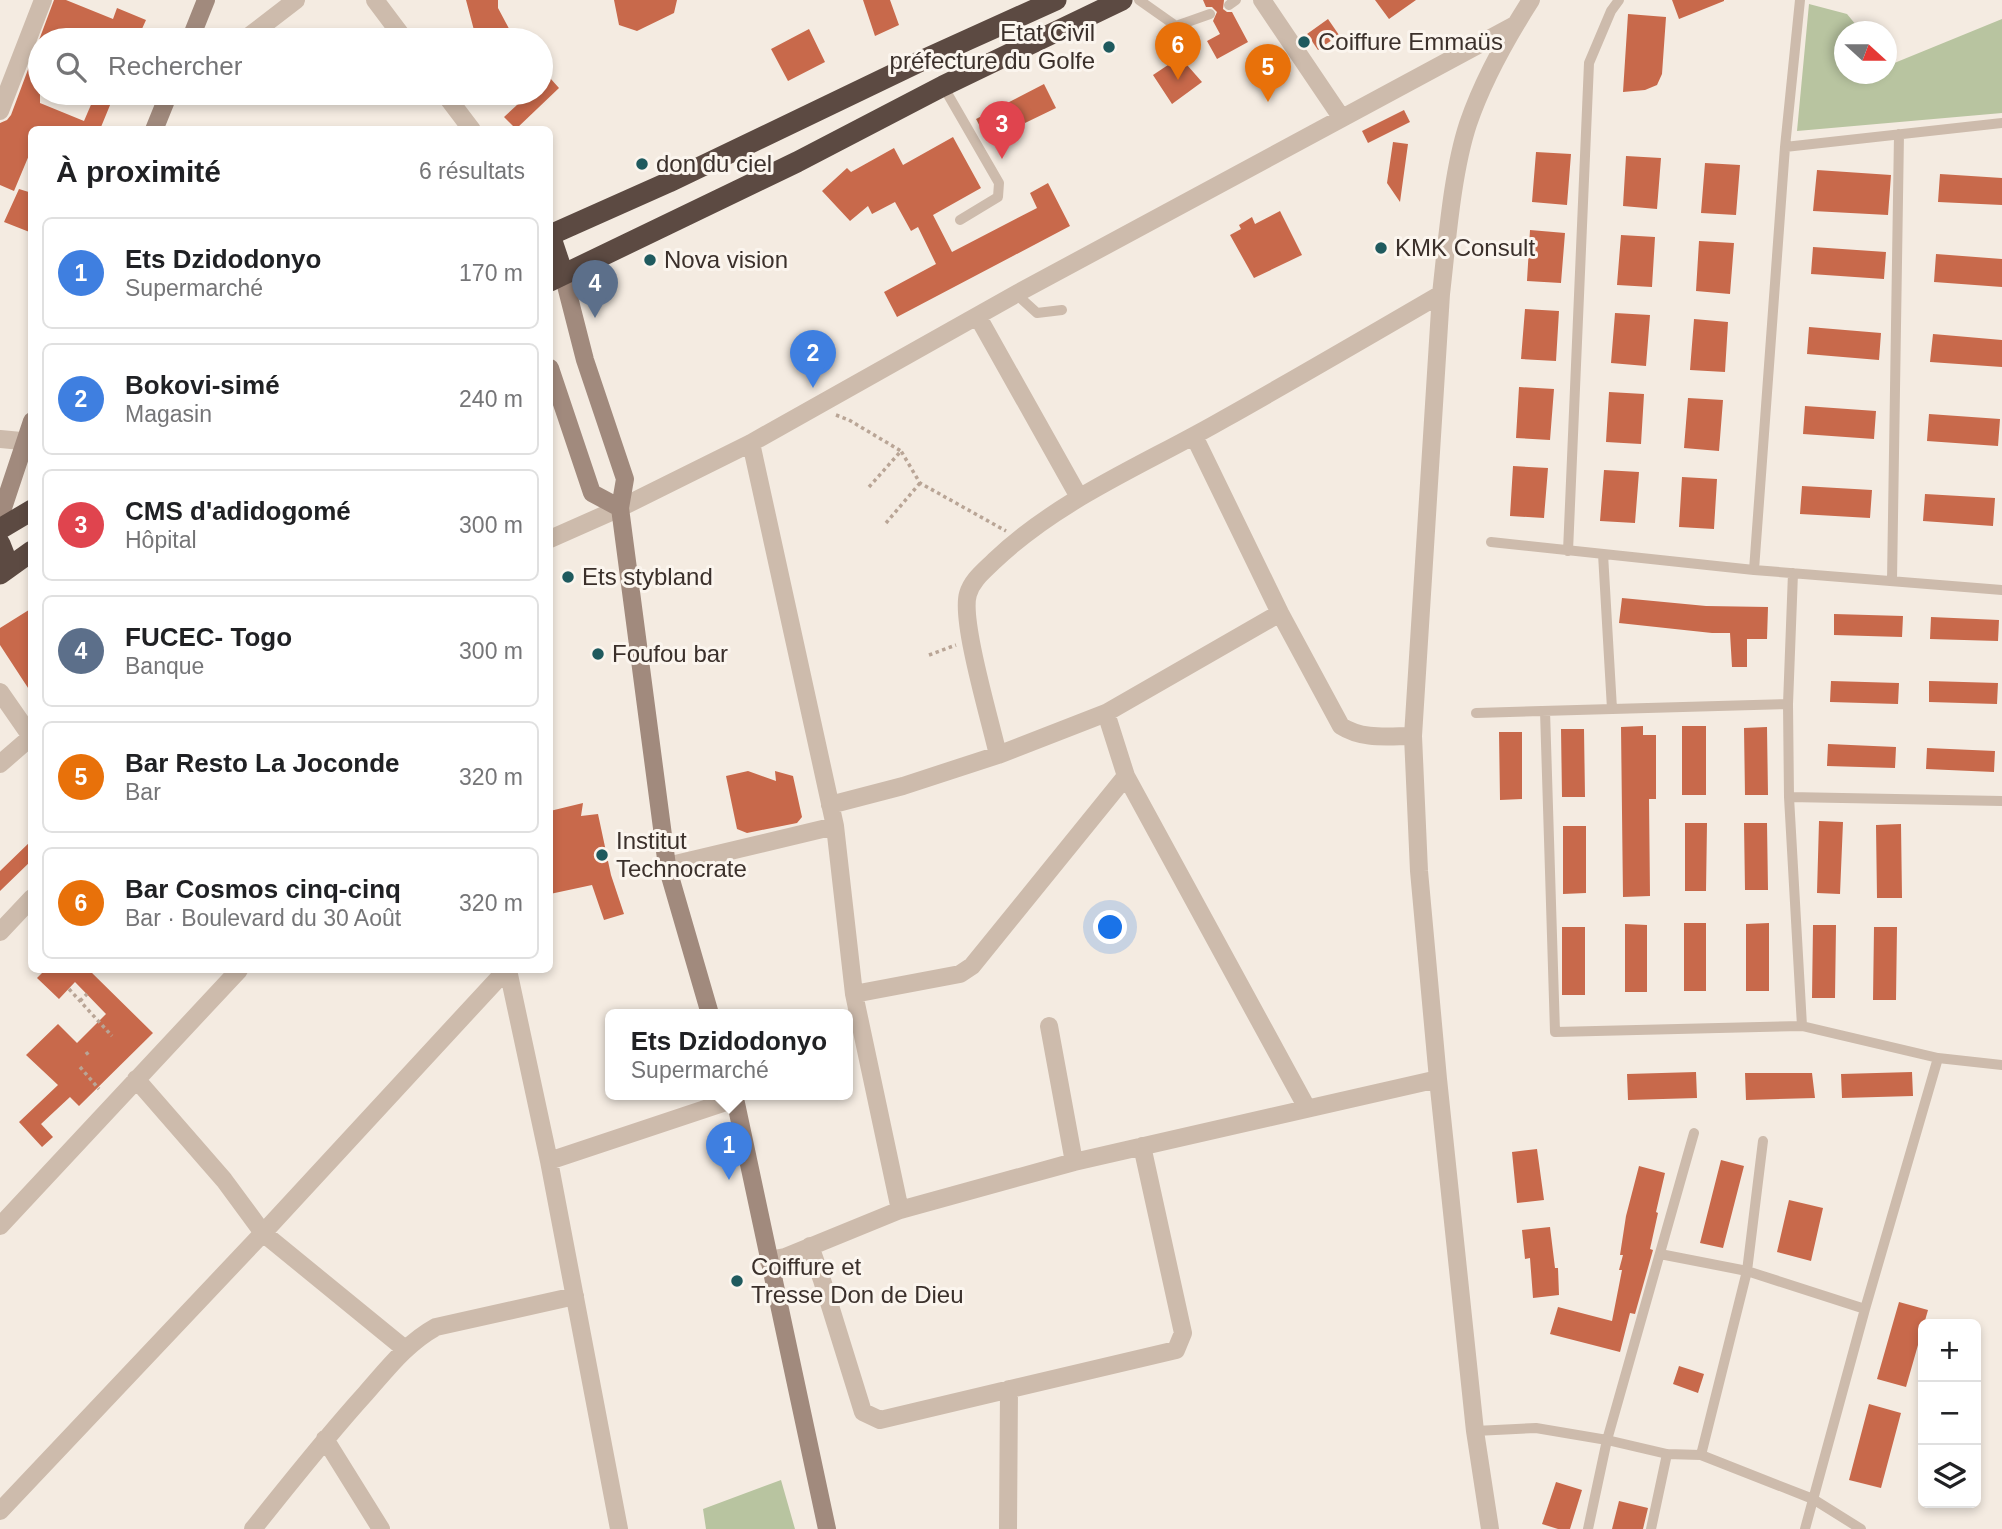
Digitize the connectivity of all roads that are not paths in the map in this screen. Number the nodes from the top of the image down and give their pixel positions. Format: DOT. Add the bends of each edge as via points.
graph roads {
  1 [pos="43,0"];
  2 [pos="206,0"];
  3 [pos="294,0"];
  4 [pos="376,0"];
  5 [pos="1056,0"];
  6 [pos="1122,0"];
  7 [pos="1139,0"];
  8 [pos="1262,0"];
  9 [pos="1531,0"];
  10 [pos="1619,0"];
  11 [pos="1800,0"];
  12 [pos="1210,14"];
  13 [pos="1515,25"];
  14 [pos="32,28"];
  15 [pos="195,28"];
  16 [pos="259,28"];
  17 [pos="396,28"];
  18 [pos="28,39"];
  19 [pos="943,86"];
  20 [pos="166,105"];
  21 [pos="453,105"];
  22 [pos="0,111"];
  23 [pos="1341,117"];
  24 [pos="2002,123"];
  25 [pos="156,126"];
  26 [pos="469,126"];
  27 [pos="1899,134"];
  28 [pos="1785,147"];
  29 [pos="960,220"];
  30 [pos="553,233"];
  31 [pos="553,256"];
  32 [pos="556,278"];
  33 [pos="1016,294"];
  34 [pos="1441,294"];
  35 [pos="1062,310"];
  36 [pos="978,317"];
  37 [pos="553,377"];
  38 [pos="1194,436"];
  39 [pos="0,439"];
  40 [pos="28,441"];
  41 [pos="751,443"];
  42 [pos="1079,497"];
  43 [pos="620,508"];
  44 [pos="28,512"];
  45 [pos="0,517"];
  46 [pos="0,529"];
  47 [pos="553,538"];
  48 [pos="1490,542"];
  49 [pos="0,544"];
  50 [pos="1569,551"];
  51 [pos="28,554"];
  52 [pos="1603,554"];
  53 [pos="4,570"];
  54 [pos="1754,570"];
  55 [pos="1793,573"];
  56 [pos="1892,581"];
  57 [pos="2002,590"];
  58 [pos="1280,613"];
  59 [pos="0,692"];
  60 [pos="1788,704"];
  61 [pos="1612,709"];
  62 [pos="1545,711"];
  63 [pos="1106,713"];
  64 [pos="1476,713"];
  65 [pos="28,733"];
  66 [pos="1413,736"];
  67 [pos="28,740"];
  68 [pos="998,755"];
  69 [pos="0,764"];
  70 [pos="1126,776"];
  71 [pos="1789,797"];
  72 [pos="2002,801"];
  73 [pos="830,805"];
  74 [pos="835,826"];
  75 [pos="667,866"];
  76 [pos="28,902"];
  77 [pos="0,932"];
  78 [pos="237,973"];
  79 [pos="504,973"];
  80 [pos="508,973"];
  81 [pos="854,994"];
  82 [pos="709,1009"];
  83 [pos="1049,1026"];
  84 [pos="1802,1026"];
  85 [pos="1938,1058"];
  86 [pos="2002,1065"];
  87 [pos="136,1079"];
  88 [pos="1438,1079"];
  89 [pos="726,1100"];
  90 [pos="736,1100"];
  91 [pos="1307,1108"];
  92 [pos="1694,1133"];
  93 [pos="1763,1141"];
  94 [pos="1142,1146"];
  95 [pos="549,1161"];
  96 [pos="1074,1162"];
  97 [pos="900,1210"];
  98 [pos="0,1227"];
  99 [pos="264,1233"];
  100 [pos="810,1247"];
  101 [pos="1660,1254"];
  102 [pos="768,1260"];
  103 [pos="1747,1270"];
  104 [pos="575,1296"];
  105 [pos="1865,1309"];
  106 [pos="405,1349"];
  107 [pos="1009,1389"];
  108 [pos="1475,1431"];
  109 [pos="325,1439"];
  110 [pos="1608,1440"];
  111 [pos="1667,1454"];
  112 [pos="1700,1454"];
  113 [pos="1813,1499"];
  114 [pos="0,1511"];
  115 [pos="253,1529"];
  116 [pos="381,1529"];
  117 [pos="619,1529"];
  118 [pos="827,1529"];
  119 [pos="1008,1529"];
  120 [pos="1490,1529"];
  121 [pos="1587,1529"];
  122 [pos="1651,1529"];
  123 [pos="1804,1529"];
  124 [pos="1861,1529"];
  1 -- 14 [label="street"];
  2 -- 15 [label="street"];
  3 -- 16 [label="street"];
  4 -- 17 [label="street"];
  5 -- 30 [label="highway"];
  6 -- 19 [label="highway"];
  7 -- 12 [label="lane" via="1176,26"];
  8 -- 23 [label="street"];
  9 -- 13 [label="street"];
  10 -- 50 [label="lane" via="1589,63"];
  11 -- 28 [label="lane"];
  13 -- 23 [label="street"];
  13 -- 34 [label="street" via="1467,127"];
  18 -- 22 [label="street"];
  19 -- 29 [label="lane" via="999,183 998,197"];
  19 -- 32 [label="highway"];
  20 -- 25 [label="street"];
  21 -- 26 [label="street"];
  23 -- 33 [label="street"];
  24 -- 27 [label="lane"];
  27 -- 28 [label="lane"];
  27 -- 56 [label="lane"];
  28 -- 54 [label="lane"];
  31 -- 32 [label="highway"];
  32 -- 43 [label="street" via="625,479"];
  33 -- 35 [label="lane" via="1037,313"];
  33 -- 36 [label="street"];
  34 -- 38 [label="street"];
  34 -- 66 [label="street"];
  36 -- 41 [label="street"];
  36 -- 42 [label="street"];
  37 -- 43 [label="street" via="593,493"];
  38 -- 42 [label="street"];
  38 -- 58 [label="street"];
  39 -- 40 [label="street"];
  40 -- 45 [label="street"];
  41 -- 43 [label="street"];
  41 -- 73 [label="street"];
  42 -- 68 [label="street" via="1018,538 975,579 968,593 972,643"];
  43 -- 47 [label="street"];
  43 -- 75 [label="street"];
  44 -- 46 [label="highway"];
  48 -- 50 [label="lane"];
  49 -- 53 [label="highway"];
  50 -- 52 [label="lane"];
  51 -- 53 [label="highway"];
  52 -- 54 [label="lane"];
  52 -- 61 [label="lane"];
  54 -- 55 [label="lane"];
  55 -- 56 [label="lane"];
  55 -- 60 [label="lane"];
  56 -- 57 [label="lane"];
  58 -- 63 [label="street"];
  58 -- 66 [label="street" via="1341,726 1367,736"];
  59 -- 65 [label="street"];
  60 -- 61 [label="lane"];
  60 -- 71 [label="lane"];
  61 -- 62 [label="lane"];
  62 -- 64 [label="lane"];
  62 -- 84 [label="lane" via="1555,1032"];
  63 -- 68 [label="street"];
  63 -- 70 [label="street"];
  66 -- 88 [label="street" via="1419,872"];
  67 -- 69 [label="street"];
  68 -- 73 [label="street"];
  70 -- 81 [label="street" via="967,971"];
  70 -- 91 [label="street"];
  71 -- 72 [label="lane"];
  71 -- 84 [label="lane"];
  73 -- 74 [label="street"];
  74 -- 75 [label="street"];
  74 -- 81 [label="street"];
  75 -- 82 [label="street"];
  76 -- 77 [label="street"];
  78 -- 87 [label="street"];
  79 -- 99 [label="street"];
  80 -- 95 [label="street"];
  81 -- 97 [label="street"];
  83 -- 96 [label="street"];
  84 -- 85 [label="lane"];
  85 -- 86 [label="lane"];
  85 -- 105 [label="lane"];
  87 -- 98 [label="street"];
  87 -- 99 [label="street"];
  88 -- 91 [label="street"];
  88 -- 108 [label="street"];
  89 -- 95 [label="street"];
  90 -- 102 [label="street"];
  91 -- 94 [label="street"];
  92 -- 101 [label="lane"];
  93 -- 103 [label="lane"];
  94 -- 96 [label="street"];
  94 -- 107 [label="street" via="1183,1333 1181,1342 1176,1350"];
  95 -- 104 [label="street"];
  96 -- 97 [label="street"];
  97 -- 100 [label="street"];
  99 -- 106 [label="street"];
  99 -- 114 [label="street"];
  100 -- 102 [label="street"];
  100 -- 107 [label="street" via="863,1412 880,1420"];
  101 -- 103 [label="lane"];
  101 -- 110 [label="lane"];
  102 -- 118 [label="street"];
  103 -- 105 [label="lane"];
  103 -- 112 [label="lane"];
  104 -- 106 [label="street" via="436,1327"];
  104 -- 117 [label="street"];
  105 -- 113 [label="lane"];
  106 -- 109 [label="street"];
  107 -- 119 [label="street"];
  108 -- 110 [label="lane" via="1536,1428"];
  108 -- 120 [label="street"];
  109 -- 115 [label="street"];
  109 -- 116 [label="street"];
  110 -- 111 [label="lane"];
  110 -- 121 [label="lane"];
  111 -- 112 [label="lane"];
  111 -- 122 [label="lane"];
  112 -- 113 [label="lane"];
  113 -- 123 [label="lane"];
  113 -- 124 [label="lane"];
}
